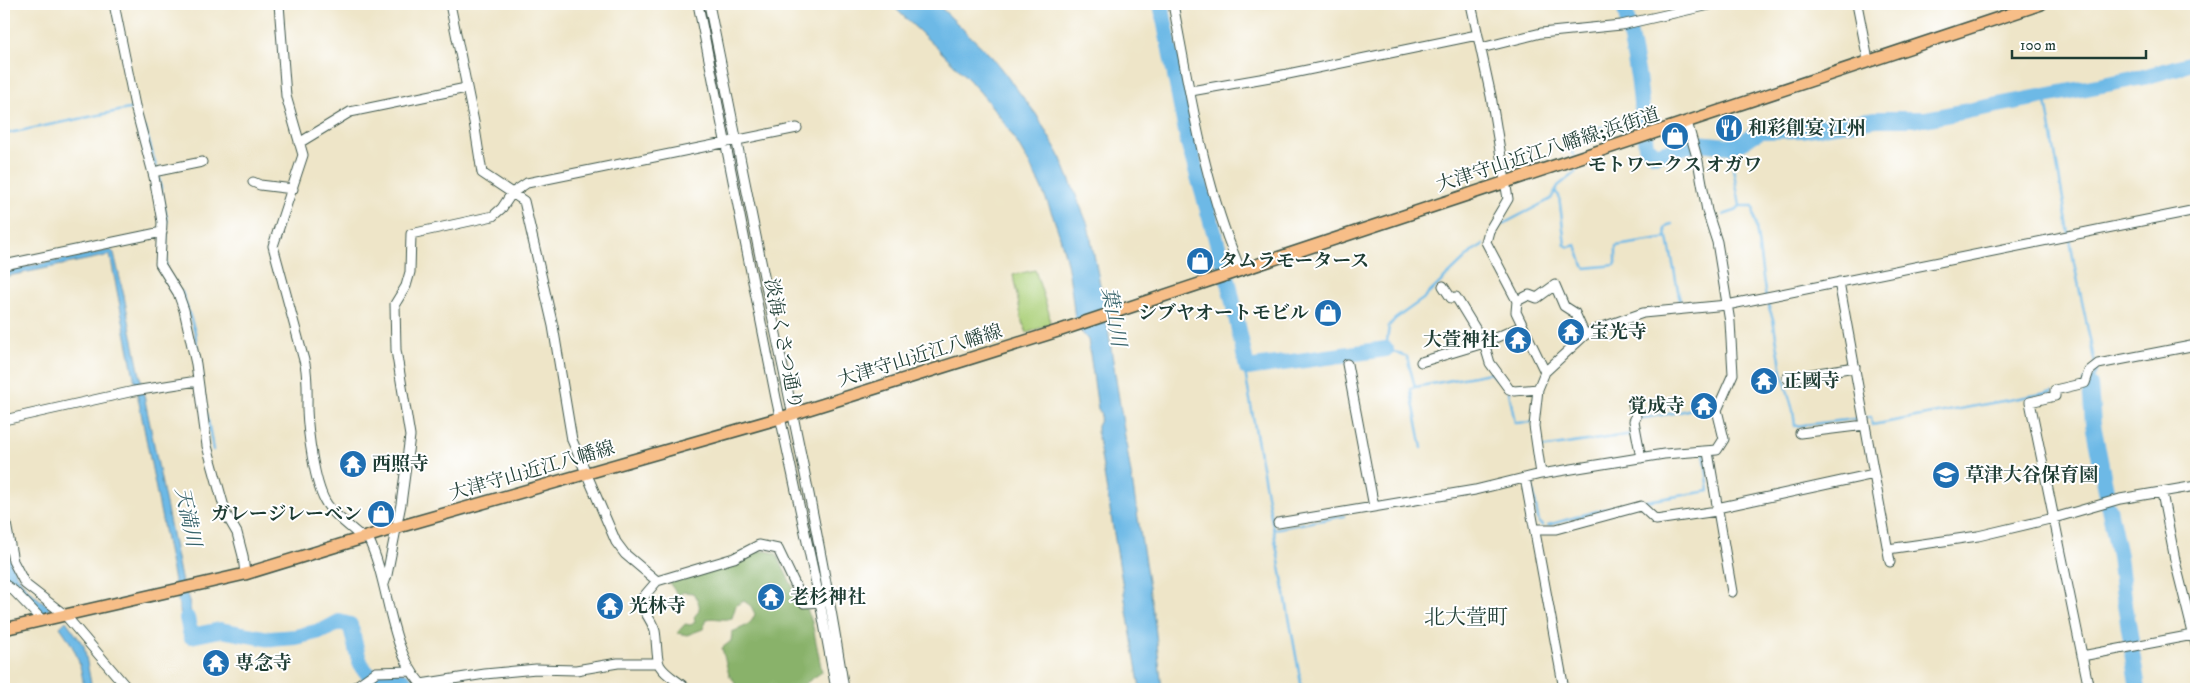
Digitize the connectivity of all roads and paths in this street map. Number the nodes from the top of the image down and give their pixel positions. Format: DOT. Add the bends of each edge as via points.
graph roads {
  1 [pos="114,4"];
  2 [pos="279,4"];
  3 [pos="450,4"];
  4 [pos="698,4"];
  5 [pos="709,4"];
  6 [pos="1173,4"];
  7 [pos="1471,4"];
  8 [pos="1714,4"];
  9 [pos="1857,4"];
  10 [pos="2041,4"];
  11 [pos="1477,35"];
  12 [pos="1481,48"];
  13 [pos="1868,60"];
  14 [pos="466,88"];
  15 [pos="1191,91"];
  16 [pos="1688,122"];
  17 [pos="797,128"];
  18 [pos="738,140"];
  19 [pos="727,142"];
  20 [pos="299,143"];
  21 [pos="202,162"];
  22 [pos="153,172"];
  23 [pos="1506,181"];
  24 [pos="253,182"];
  25 [pos="292,190"];
  26 [pos="512,193"];
  27 [pos="2196,210"];
  28 [pos="162,232"];
  29 [pos="4,264"];
  30 [pos="1232,274"];
  31 [pos="1839,282"];
  32 [pos="1442,286"];
  33 [pos="1517,301"];
  34 [pos="1727,305"];
  35 [pos="1522,326"];
  36 [pos="1065,329"];
  37 [pos="1585,335"];
  38 [pos="1484,343"];
  39 [pos="2196,345"];
  40 [pos="1421,362"];
  41 [pos="1347,364"];
  42 [pos="1855,367"];
  43 [pos="1545,372"];
  44 [pos="1787,378"];
  45 [pos="197,381"];
  46 [pos="1538,390"];
  47 [pos="1634,404"];
  48 [pos="794,414"];
  49 [pos="780,418"];
  50 [pos="4,420"];
  51 [pos="1865,425"];
  52 [pos="1800,432"];
  53 [pos="1708,452"];
  54 [pos="1641,458"];
  55 [pos="586,474"];
  56 [pos="1541,474"];
  57 [pos="1874,474"];
  58 [pos="1526,481"];
  59 [pos="2196,486"];
  60 [pos="2162,493"];
  61 [pos="1374,507"];
  62 [pos="1717,510"];
  63 [pos="4,512"];
  64 [pos="2054,518"];
  65 [pos="1278,523"];
  66 [pos="397,528"];
  67 [pos="1536,529"];
  68 [pos="366,538"];
  69 [pos="1888,550"];
  70 [pos="1890,562"];
  71 [pos="245,574"];
  72 [pos="657,581"];
  73 [pos="4,584"];
  74 [pos="384,584"];
  75 [pos="30,589"];
  76 [pos="1732,592"];
  77 [pos="21,598"];
  78 [pos="831,601"];
  79 [pos="820,602"];
  80 [pos="65,615"];
  81 [pos="42,620"];
  82 [pos="4,629"];
  83 [pos="2193,635"];
  84 [pos="2196,645"];
  85 [pos="2082,656"];
  86 [pos="658,663"];
  87 [pos="410,671"];
  88 [pos="128,689"];
  89 [pos="352,689"];
  90 [pos="686,689"];
  91 [pos="836,689"];
  92 [pos="844,689"];
  93 [pos="1564,689"];
  94 [pos="2089,689"];
  1 -- 22 [label="street" via="135,106"];
  2 -- 20 [label="street" via="286,96"];
  3 -- 14 [label="street"];
  4 -- 19 [label="street, 淡海くさつ通り"];
  5 -- 18 [label="street, 淡海くさつ通り"];
  6 -- 15 [label="street"];
  7 -- 11 [label="street"];
  8 -- 12 [label="street" via="1621,25 1541,34"];
  9 -- 13 [label="street"];
  10 -- 13 [label="main road, 大津守山近江八幡線;浜街道"];
  11 -- 12 [label="street"];
  11 -- 15 [label="street"];
  12 -- 23 [label="street"];
  13 -- 16 [label="main road, 大津守山近江八幡線;浜街道"];
  14 -- 20 [label="street" via="350,112"];
  14 -- 26 [label="street" via="482,173"];
  15 -- 30 [label="street"];
  16 -- 23 [label="main road, 大津守山近江八幡線;浜街道"];
  16 -- 34 [label="street" via="1717,242"];
  17 -- 18 [label="street"];
  18 -- 19 [label="street"];
  18 -- 48 [label="street, 淡海くさつ通り"];
  19 -- 26 [label="street" via="527,183"];
  19 -- 49 [label="street, 淡海くさつ通り"];
  20 -- 25 [label="street" via="303,155"];
  21 -- 22 [label="street"];
  22 -- 28 [label="street"];
  23 -- 30 [label="main road, 大津守山近江八幡線;浜街道"];
  23 -- 33 [label="street" via="1508,199 1486,242"];
  24 -- 25 [label="street"];
  25 -- 68 [label="street" via="273,246 308,378 308,424 317,474 325,501"];
  26 -- 55 [label="street" via="524,201 553,326 572,440"];
  26 -- 66 [label="street" via="493,216 411,234 408,279 395,304 396,350 410,436"];
  27 -- 31 [label="street"];
  28 -- 29 [label="street"];
  28 -- 45 [label="street" via="160,264 178,293 184,310"];
  30 -- 36 [label="main road, 大津守山近江八幡線;浜街道"];
  31 -- 34 [label="street"];
  31 -- 42 [label="street"];
  32 -- 38 [label="street" via="1451,298 1456,297"];
  33 -- 35 [label="street" via="1516,312"];
  33 -- 37 [label="street" via="1529,295 1537,298 1555,285 1564,306 1575,313"];
  34 -- 37 [label="street" via="1643,313"];
  34 -- 53 [label="street" via="1733,374 1718,406 1723,443"];
  35 -- 38 [label="street"];
  35 -- 43 [label="street"];
  36 -- 48 [label="main road, 大津守山近江八幡線"];
  37 -- 43 [label="street"];
  38 -- 40 [label="street"];
  38 -- 46 [label="street" via="1490,363 1509,389"];
  39 -- 64 [label="street" via="2098,364 2089,371 2085,383 2055,390 2055,396 2030,402"];
  41 -- 61 [label="street"];
  42 -- 44 [label="street"];
  42 -- 51 [label="street"];
  43 -- 46 [label="street"];
  45 -- 50 [label="street"];
  45 -- 71 [label="street" via="208,446 226,514 237,533"];
  46 -- 56 [label="street" via="1534,426"];
  47 -- 54 [label="street"];
  48 -- 49 [label="main road, 大津守山近江八幡線"];
  48 -- 78 [label="street, 淡海くさつ通り"];
  49 -- 55 [label="main road, 大津守山近江八幡線"];
  49 -- 79 [label="street, 淡海くさつ通り"];
  51 -- 52 [label="street"];
  51 -- 57 [label="street"];
  53 -- 54 [label="street"];
  53 -- 62 [label="street"];
  54 -- 56 [label="street"];
  55 -- 66 [label="main road, 大津守山近江八幡線"];
  55 -- 72 [label="street" via="616,542"];
  56 -- 58 [label="street"];
  57 -- 62 [label="street"];
  57 -- 69 [label="street"];
  58 -- 61 [label="street"];
  58 -- 67 [label="street"];
  59 -- 60 [label="street"];
  60 -- 64 [label="street" via="2120,499"];
  60 -- 83 [label="street"];
  61 -- 65 [label="street"];
  62 -- 67 [label="street" via="1656,520 1641,506 1556,529"];
  62 -- 76 [label="street"];
  63 -- 75 [label="street" via="13,561"];
  64 -- 69 [label="street" via="1978,536"];
  64 -- 85 [label="street"];
  66 -- 68 [label="main road, 大津守山近江八幡線"];
  66 -- 74 [label="street"];
  67 -- 93 [label="street"];
  68 -- 71 [label="main road, 大津守山近江八幡線"];
  68 -- 74 [label="street"];
  69 -- 70 [label="street"];
  71 -- 80 [label="main road, 大津守山近江八幡線"];
  72 -- 79 [label="street" via="734,558 759,545 778,549 804,604"];
  72 -- 86 [label="street" via="639,602 654,628"];
  73 -- 77 [label="street"];
  74 -- 87 [label="street"];
  75 -- 77 [label="street"];
  75 -- 80 [label="street"];
  77 -- 81 [label="street"];
  78 -- 79 [label="street"];
  78 -- 92 [label="street, 淡海くさつ通り"];
  79 -- 91 [label="street, 淡海くさつ通り"];
  80 -- 81 [label="main road, 大津守山近江八幡線"];
  80 -- 88 [label="street"];
  81 -- 82 [label="main road, 大津守山近江八幡線"];
  83 -- 84 [label="street"];
  83 -- 85 [label="street"];
  85 -- 94 [label="street"];
  86 -- 87 [label="street" via="618,663 576,670 536,669 421,684"];
  86 -- 90 [label="street" via="668,677"];
  87 -- 89 [label="street" via="370,675"];
}
